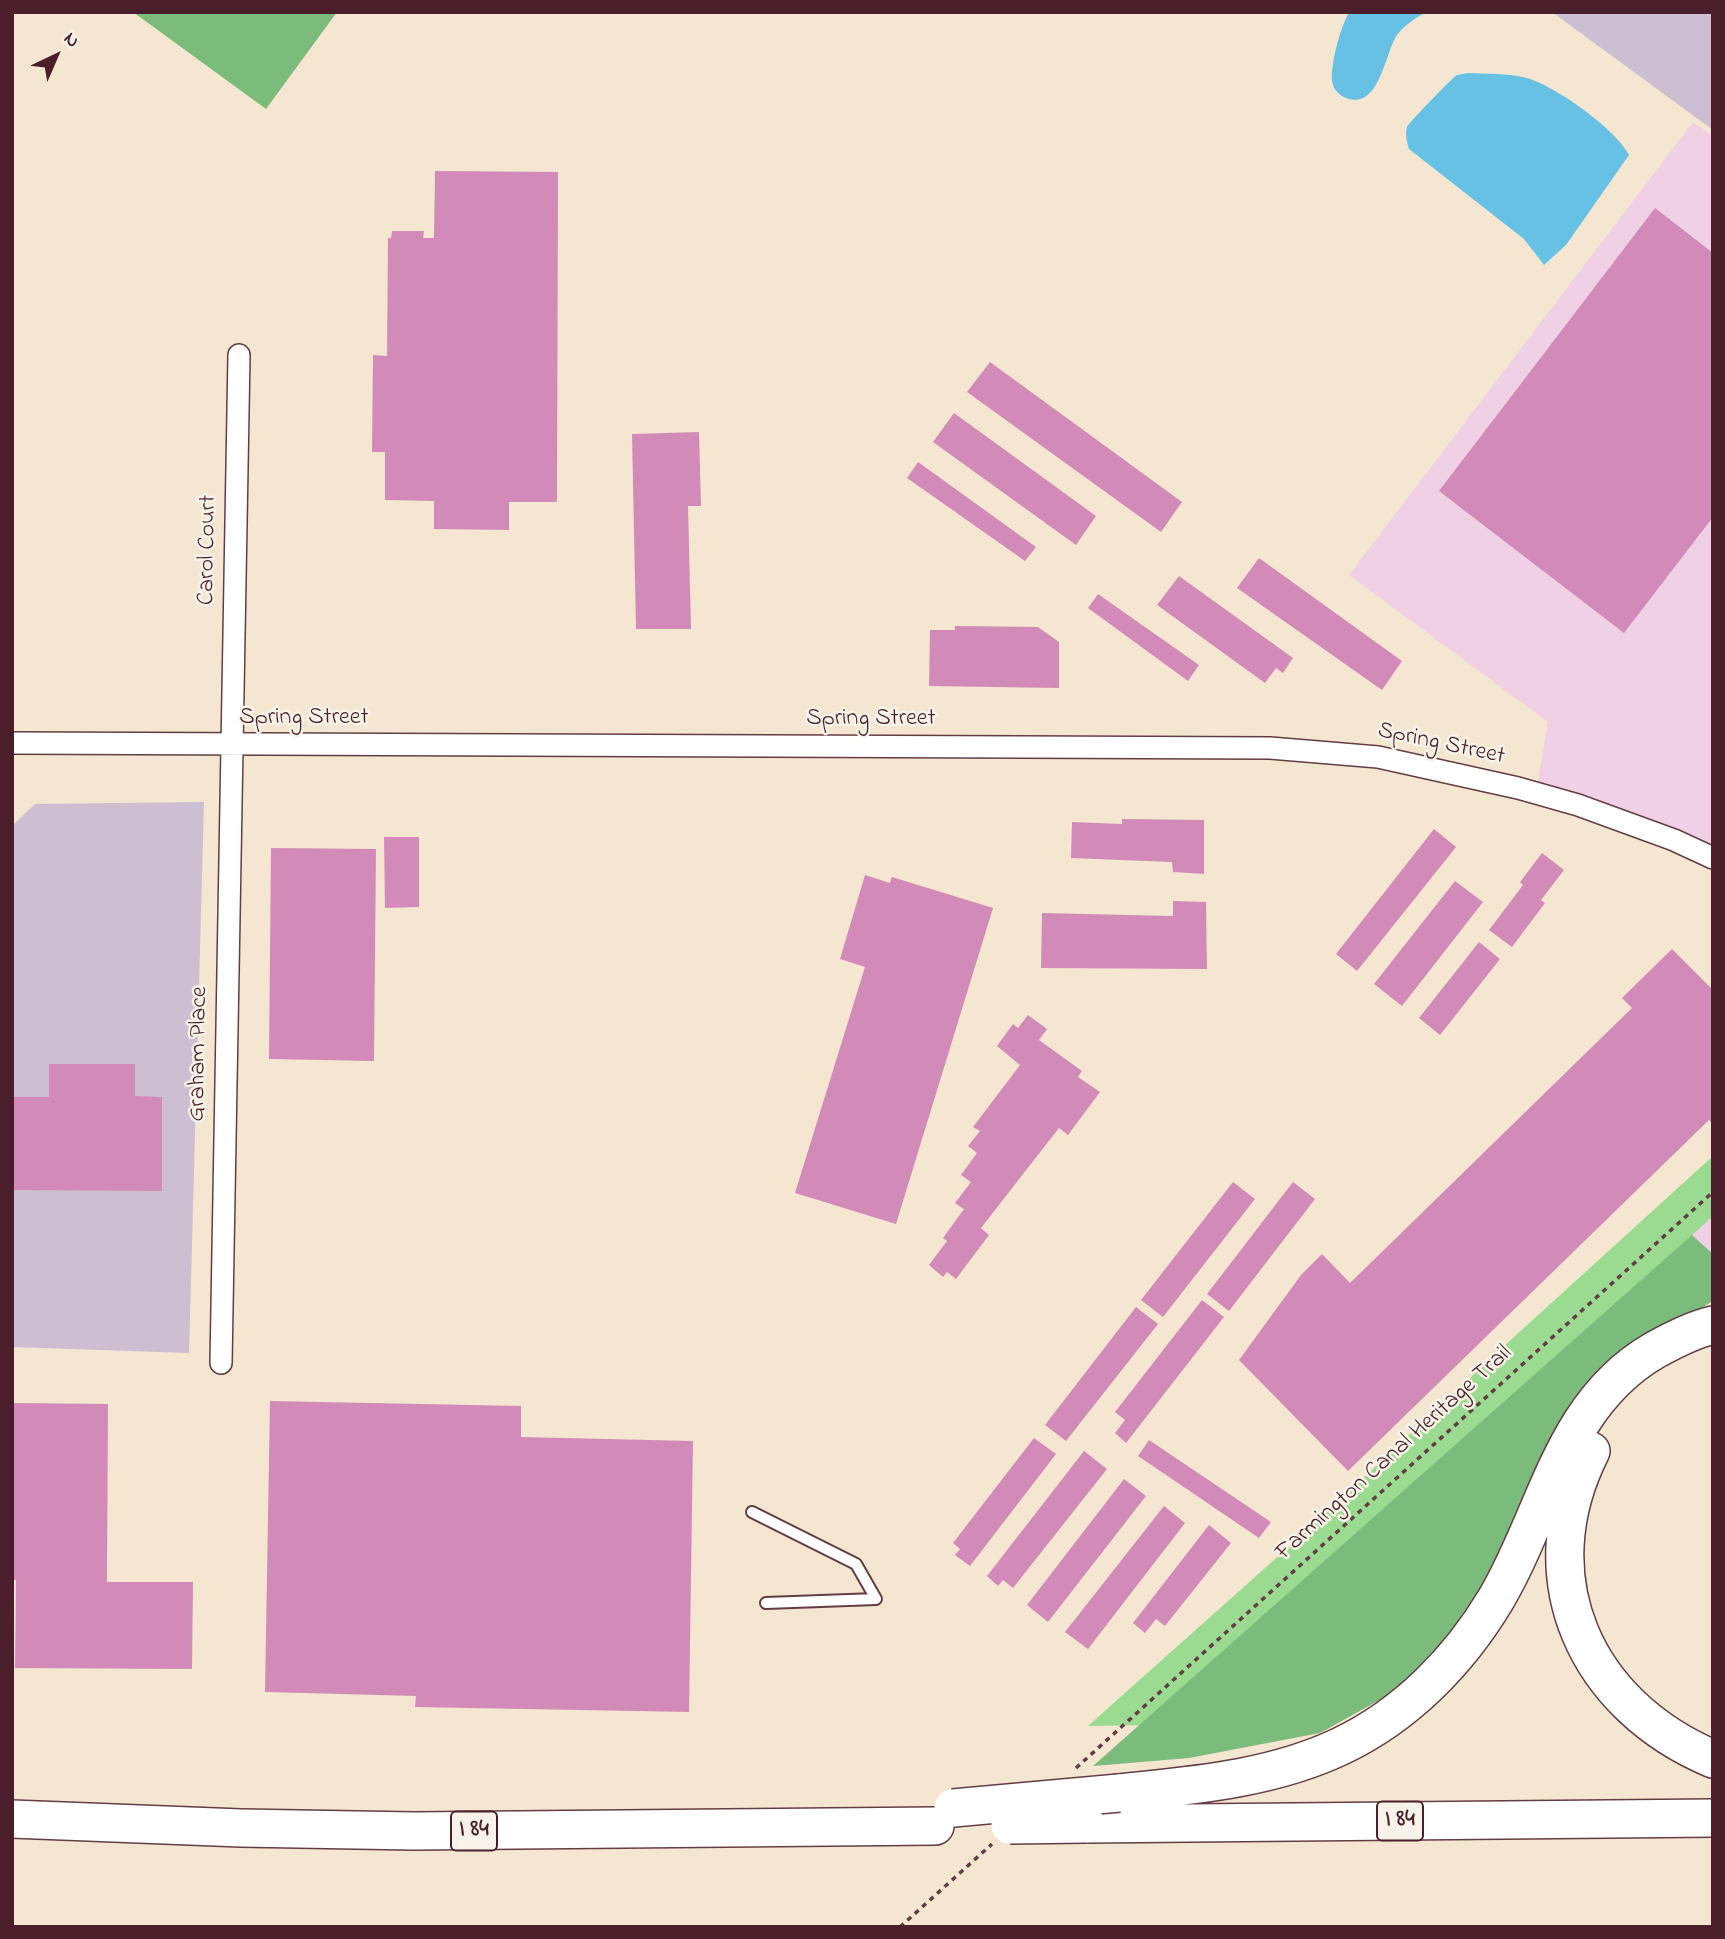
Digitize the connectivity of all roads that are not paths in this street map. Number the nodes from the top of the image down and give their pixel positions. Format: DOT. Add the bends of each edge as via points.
graph roads {
  1 [pos="239,355"];
  2 [pos="12,743"];
  3 [pos="231,745"];
  4 [pos="1713,858"];
  5 [pos="1713,1325"];
  6 [pos="1713,1351"];
  7 [pos="221,1363"];
  8 [pos="752,1513"];
  9 [pos="766,1603"];
  10 [pos="1713,1759"];
  11 [pos="944,1817"];
  12 [pos="1713,1818"];
  13 [pos="12,1819"];
  1 -- 3 [label="street, Carol Court"];
  2 -- 3 [label="street, Spring Street"];
  3 -- 4 [label="street, Spring Street" via="1270,748 1378,757 1518,788 1578,805"];
  3 -- 7 [label="street, Graham Place"];
  5 -- 11 [label="highway, bridge" via="1648,1354 1625,1370 1589,1408 1497,1598 1464,1647 1401,1707 1341,1746 1224,1780"];
  6 -- 10 [label="highway" via="1661,1374 1609,1423 1572,1494 1564,1549 1574,1616 1606,1678 1651,1724"];
  8 -- 9 [label="lane" via="856,1564 876,1599"];
  11 -- 12 [label="highway, I 84, bridge" via="1086,1824"];
  11 -- 13 [label="highway, I 84" via="692,1829 387,1831"];
}
